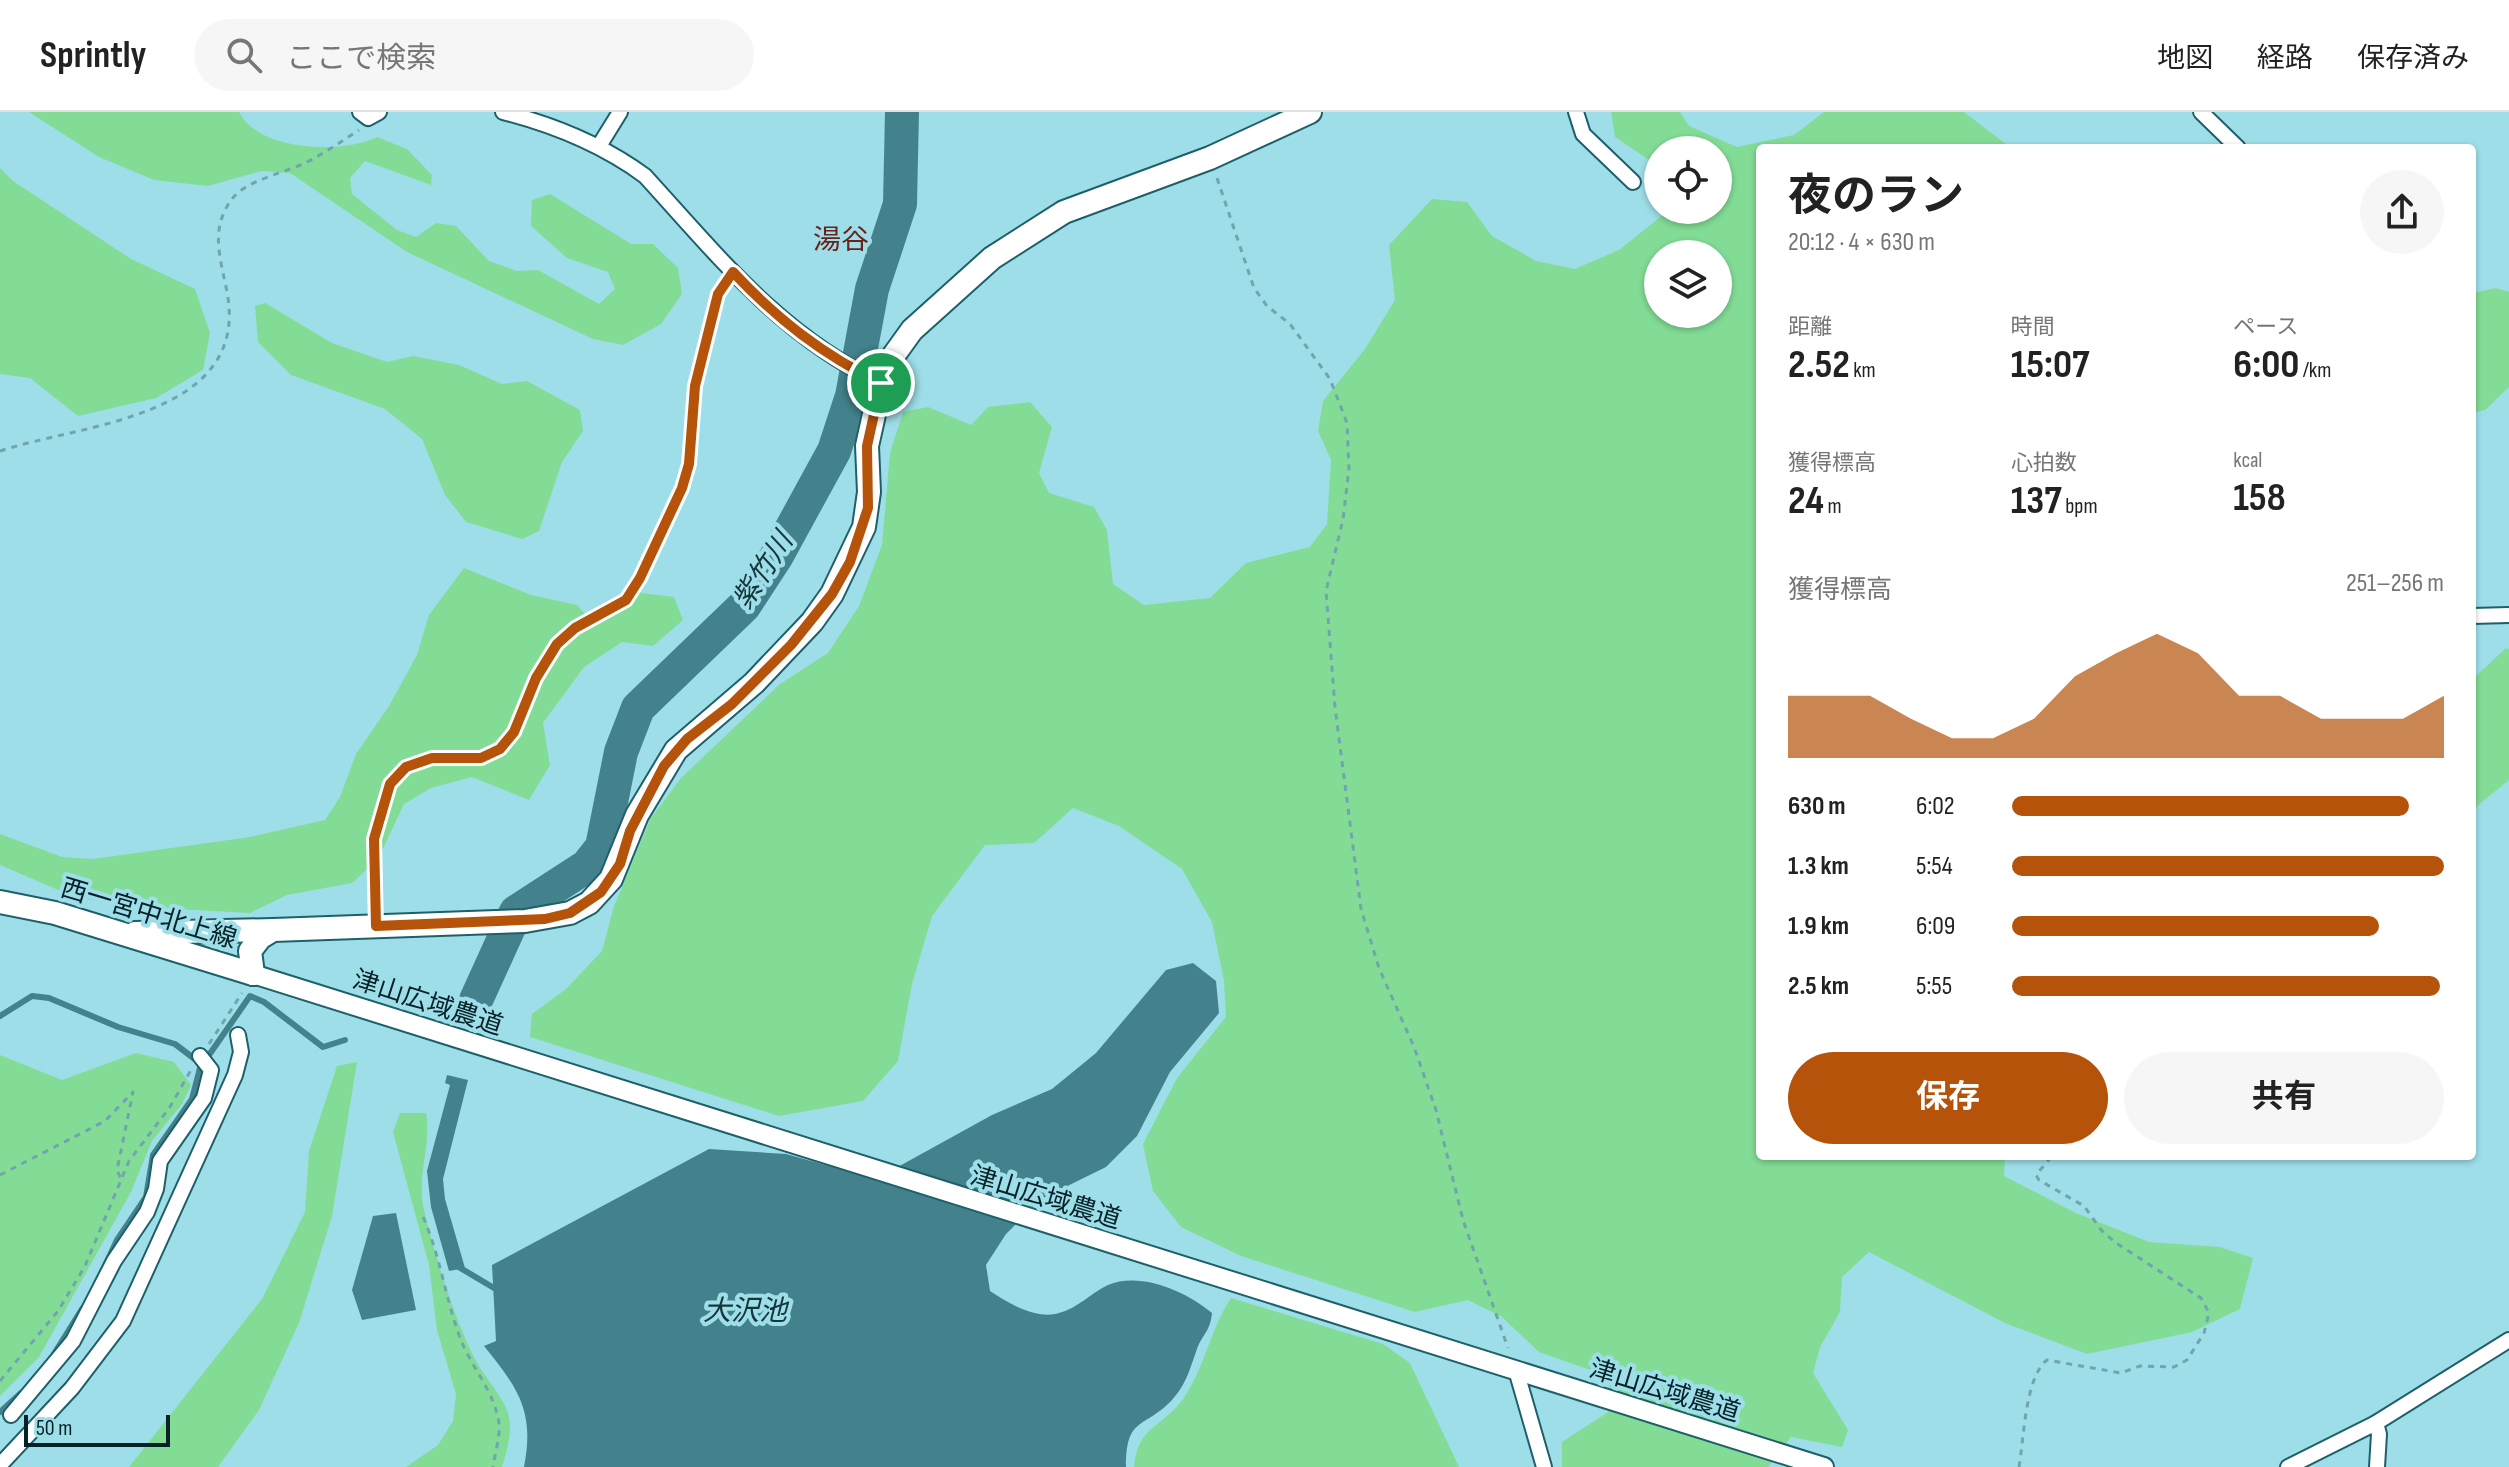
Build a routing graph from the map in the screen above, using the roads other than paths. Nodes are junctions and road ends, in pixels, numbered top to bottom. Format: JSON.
{"nodes":[{"id":1,"x":503,"y":112,"type":"edge"},
{"id":2,"x":620,"y":112,"type":"edge"},
{"id":3,"x":1310,"y":112,"type":"edge"},
{"id":4,"x":1576,"y":112,"type":"edge"},
{"id":5,"x":2201,"y":112,"type":"edge"},
{"id":6,"x":2234,"y":144,"type":"edge"},
{"id":7,"x":599,"y":146,"type":"junction"},
{"id":8,"x":1633,"y":182,"type":"dead end"},
{"id":9,"x":872,"y":378,"type":"junction"},
{"id":10,"x":2509,"y":615,"type":"edge"},
{"id":11,"x":2476,"y":616,"type":"edge"},
{"id":12,"x":0,"y":902,"type":"edge"},
{"id":13,"x":273,"y":930,"type":"junction"},
{"id":14,"x":122,"y":934,"type":"junction"},
{"id":15,"x":253,"y":974,"type":"junction"},
{"id":16,"x":238,"y":1035,"type":"dead end"},
{"id":17,"x":200,"y":1056,"type":"road end"},
{"id":18,"x":2509,"y":1340,"type":"edge"},
{"id":19,"x":1516,"y":1370,"type":"junction"},
{"id":20,"x":11,"y":1415,"type":"dead end"},
{"id":21,"x":2376,"y":1423,"type":"junction"},
{"id":22,"x":0,"y":1465,"type":"edge"},
{"id":23,"x":1544,"y":1467,"type":"edge"},
{"id":24,"x":1824,"y":1467,"type":"edge"},
{"id":25,"x":2288,"y":1467,"type":"edge"},
{"id":26,"x":2377,"y":1467,"type":"edge"}],
"edges":[{"from":1,"to":7,"type":"street"},
{"from":2,"to":7,"type":"street"},
{"from":3,"to":9,"type":"main road","name":"西一宮中北上線"},
{"from":4,"to":8,"type":"street"},
{"from":5,"to":6,"type":"street"},
{"from":7,"to":9,"type":"street"},
{"from":9,"to":13,"type":"main road","name":"西一宮中北上線"},
{"from":10,"to":11,"type":"street"},
{"from":12,"to":14,"type":"main road","name":"西一宮中北上線"},
{"from":13,"to":14,"type":"main road"},
{"from":13,"to":15,"type":"main road","name":"西一宮中北上線"},
{"from":14,"to":15,"type":"main road","name":"西一宮中北上線"},
{"from":15,"to":19,"type":"street","name":"津山広域農道"},
{"from":16,"to":22,"type":"street"},
{"from":17,"to":20,"type":"street"},
{"from":18,"to":21,"type":"street"},
{"from":19,"to":23,"type":"street"},
{"from":19,"to":24,"type":"street","name":"津山広域農道"},
{"from":21,"to":25,"type":"street"},
{"from":21,"to":26,"type":"street"}]}
